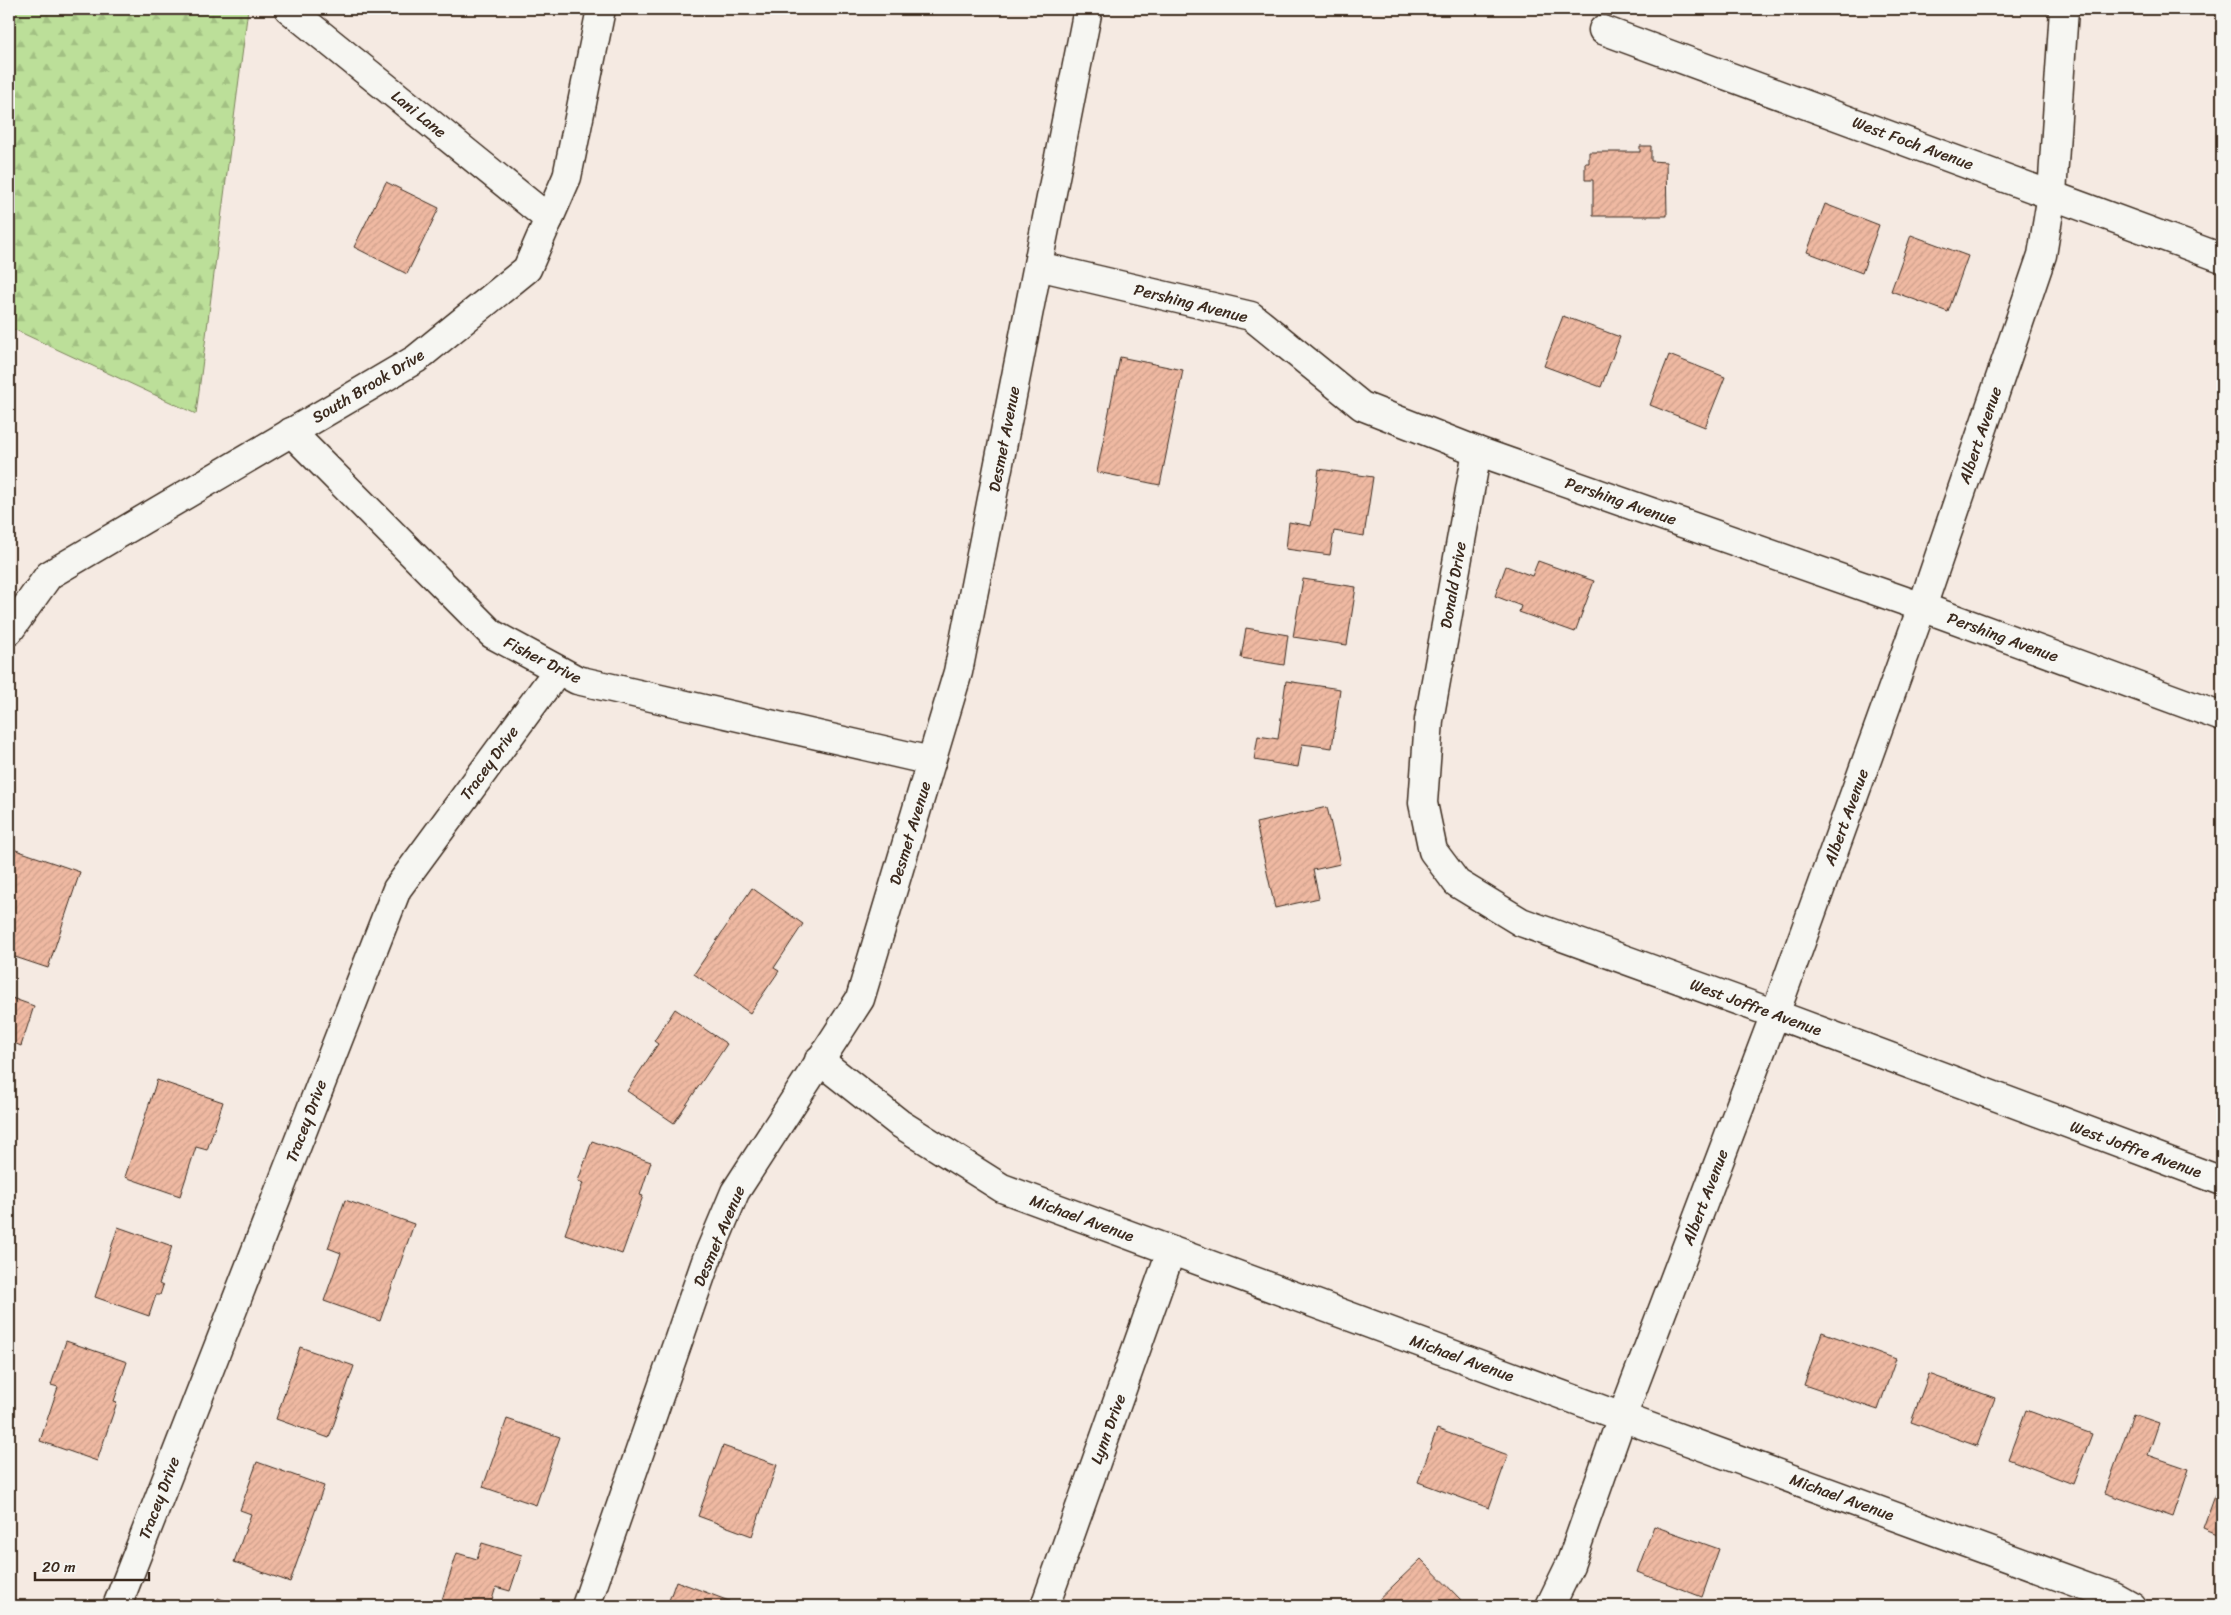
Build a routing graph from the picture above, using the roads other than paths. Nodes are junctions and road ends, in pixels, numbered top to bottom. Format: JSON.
{"nodes":[{"id":1,"x":289,"y":9,"type":"edge"},
{"id":2,"x":601,"y":9,"type":"edge"},
{"id":3,"x":1088,"y":9,"type":"edge"},
{"id":4,"x":2064,"y":9,"type":"edge"},
{"id":5,"x":1603,"y":30,"type":"dead end"},
{"id":6,"x":2052,"y":194,"type":"junction"},
{"id":7,"x":549,"y":219,"type":"junction"},
{"id":8,"x":2222,"y":258,"type":"edge"},
{"id":9,"x":1038,"y":266,"type":"junction"},
{"id":10,"x":291,"y":432,"type":"junction"},
{"id":11,"x":1477,"y":451,"type":"junction"},
{"id":12,"x":1922,"y":607,"type":"junction"},
{"id":13,"x":9,"y":632,"type":"edge"},
{"id":14,"x":558,"y":670,"type":"junction"},
{"id":15,"x":2222,"y":717,"type":"edge"},
{"id":16,"x":1429,"y":720,"type":"joint"},
{"id":17,"x":931,"y":761,"type":"junction"},
{"id":18,"x":1774,"y":1014,"type":"junction"},
{"id":19,"x":819,"y":1060,"type":"junction"},
{"id":20,"x":2222,"y":1181,"type":"edge"},
{"id":21,"x":1171,"y":1251,"type":"junction"},
{"id":22,"x":1622,"y":1417,"type":"junction"},
{"id":23,"x":117,"y":1606,"type":"edge"},
{"id":24,"x":586,"y":1606,"type":"edge"},
{"id":25,"x":1045,"y":1606,"type":"edge"},
{"id":26,"x":1550,"y":1606,"type":"edge"},
{"id":27,"x":2131,"y":1606,"type":"edge"}],
"edges":[{"from":1,"to":7,"type":"street","name":"Lani Lane"},
{"from":2,"to":7,"type":"street","name":"South Brook Drive"},
{"from":3,"to":9,"type":"street","name":"Desmet Avenue"},
{"from":4,"to":6,"type":"street","name":"Albert Avenue"},
{"from":5,"to":6,"type":"street","name":"West Foch Avenue"},
{"from":6,"to":8,"type":"street","name":"West Foch Avenue"},
{"from":6,"to":12,"type":"street","name":"Albert Avenue"},
{"from":7,"to":10,"type":"street","name":"South Brook Drive"},
{"from":9,"to":11,"type":"street","name":"Pershing Avenue"},
{"from":9,"to":17,"type":"street","name":"Desmet Avenue"},
{"from":10,"to":13,"type":"street","name":"South Brook Drive"},
{"from":10,"to":14,"type":"street","name":"Fisher Drive"},
{"from":11,"to":12,"type":"street","name":"Pershing Avenue"},
{"from":11,"to":16,"type":"street","name":"Donald Drive"},
{"from":12,"to":15,"type":"street","name":"Pershing Avenue"},
{"from":12,"to":18,"type":"street","name":"Albert Avenue"},
{"from":14,"to":17,"type":"street","name":"Fisher Drive"},
{"from":14,"to":23,"type":"street","name":"Tracey Drive"},
{"from":16,"to":18,"type":"street","name":"West Joffre Avenue"},
{"from":17,"to":19,"type":"street","name":"Desmet Avenue"},
{"from":18,"to":20,"type":"street","name":"West Joffre Avenue"},
{"from":18,"to":22,"type":"street","name":"Albert Avenue"},
{"from":19,"to":21,"type":"street","name":"Michael Avenue"},
{"from":19,"to":24,"type":"street","name":"Desmet Avenue"},
{"from":21,"to":22,"type":"street","name":"Michael Avenue"},
{"from":21,"to":25,"type":"street","name":"Lynn Drive"},
{"from":22,"to":26,"type":"street","name":"Albert Avenue"},
{"from":22,"to":27,"type":"street","name":"Michael Avenue"}]}
